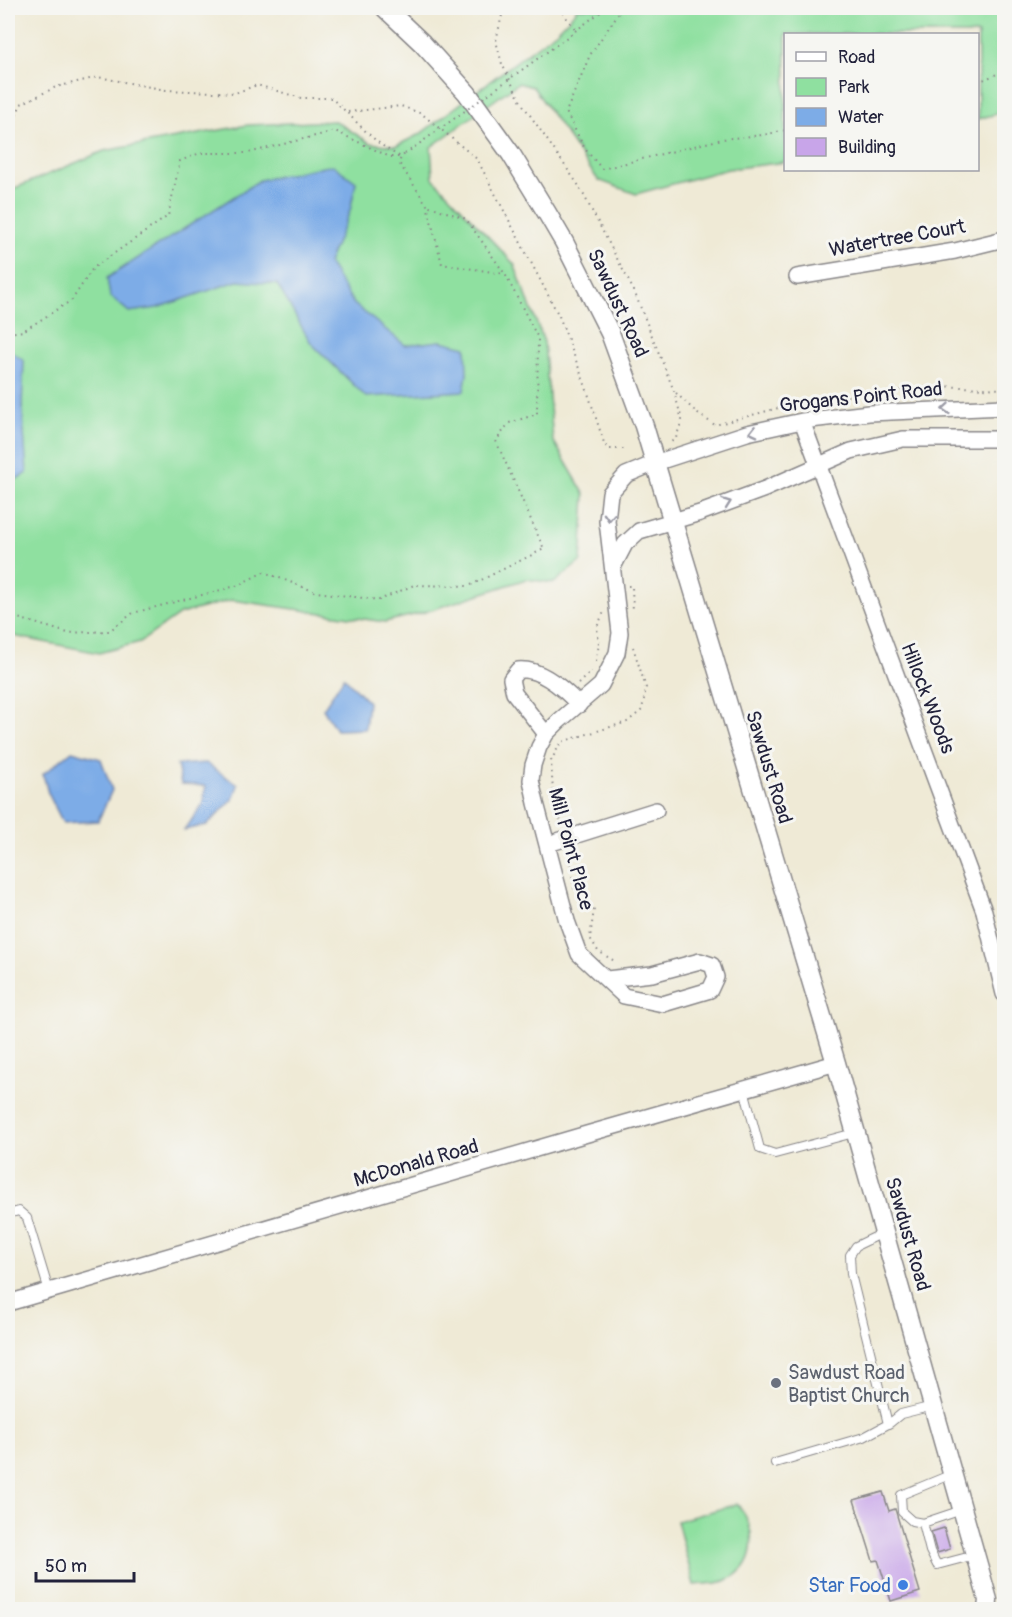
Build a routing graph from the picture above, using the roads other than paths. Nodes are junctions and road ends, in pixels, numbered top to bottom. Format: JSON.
{"nodes":[{"id":1,"x":385,"y":8,"type":"edge"},
{"id":2,"x":1005,"y":239,"type":"edge"},
{"id":3,"x":797,"y":277,"type":"dead end"},
{"id":4,"x":1005,"y":407,"type":"edge"},
{"id":5,"x":802,"y":420,"type":"junction"},
{"id":6,"x":1005,"y":439,"type":"edge"},
{"id":7,"x":655,"y":463,"type":"junction"},
{"id":8,"x":817,"y":465,"type":"junction"},
{"id":9,"x":671,"y":522,"type":"junction"},
{"id":10,"x":613,"y":567,"type":"junction"},
{"id":11,"x":579,"y":705,"type":"junction"},
{"id":12,"x":546,"y":734,"type":"junction"},
{"id":13,"x":656,"y":810,"type":"dead end"},
{"id":14,"x":548,"y":844,"type":"junction"},
{"id":15,"x":606,"y":979,"type":"junction"},
{"id":16,"x":1005,"y":994,"type":"edge"},
{"id":17,"x":836,"y":1063,"type":"junction"},
{"id":18,"x":744,"y":1089,"type":"junction"},
{"id":19,"x":856,"y":1133,"type":"junction"},
{"id":20,"x":8,"y":1214,"type":"edge"},
{"id":21,"x":884,"y":1233,"type":"junction"},
{"id":22,"x":49,"y":1291,"type":"junction"},
{"id":23,"x":8,"y":1303,"type":"edge"},
{"id":24,"x":933,"y":1406,"type":"junction"},
{"id":25,"x":888,"y":1424,"type":"junction"},
{"id":26,"x":775,"y":1463,"type":"dead end"},
{"id":27,"x":952,"y":1474,"type":"junction"},
{"id":28,"x":962,"y":1510,"type":"junction"},
{"id":29,"x":923,"y":1523,"type":"junction"},
{"id":30,"x":975,"y":1555,"type":"junction"},
{"id":31,"x":990,"y":1606,"type":"edge"}],
"edges":[{"from":1,"to":7,"type":"street","name":"Sawdust Road"},
{"from":2,"to":3,"type":"street","name":"Watertree Court"},
{"from":4,"to":5,"type":"street","name":"Grogans Point Road","one_way":true},
{"from":5,"to":7,"type":"street","name":"Grogans Point Road","one_way":true},
{"from":5,"to":8,"type":"street","name":"Hillock Woods"},
{"from":6,"to":8,"type":"street"},
{"from":7,"to":9,"type":"street","name":"Sawdust Road"},
{"from":7,"to":10,"type":"street","name":"Mill Point Place","one_way":true},
{"from":9,"to":8,"type":"street","one_way":true},
{"from":8,"to":16,"type":"street","name":"Hillock Woods"},
{"from":9,"to":10,"type":"street"},
{"from":9,"to":17,"type":"street","name":"Sawdust Road"},
{"from":10,"to":11,"type":"street","name":"Mill Point Place"},
{"from":11,"to":12,"type":"street","name":"Mill Point Place"},
{"from":11,"to":12,"type":"street"},
{"from":12,"to":14,"type":"street","name":"Mill Point Place"},
{"from":13,"to":14,"type":"street"},
{"from":14,"to":15,"type":"street","name":"Mill Point Place"},
{"from":15,"to":15,"type":"street","name":"Mill Point Place"},
{"from":17,"to":18,"type":"street","name":"McDonald Road"},
{"from":17,"to":19,"type":"street","name":"Sawdust Road"},
{"from":18,"to":19,"type":"lane"},
{"from":18,"to":22,"type":"street","name":"McDonald Road"},
{"from":19,"to":21,"type":"street","name":"Sawdust Road"},
{"from":20,"to":22,"type":"lane"},
{"from":21,"to":24,"type":"street","name":"Sawdust Road"},
{"from":21,"to":25,"type":"lane"},
{"from":22,"to":23,"type":"street","name":"McDonald Road"},
{"from":24,"to":25,"type":"lane"},
{"from":24,"to":27,"type":"street","name":"Sawdust Road"},
{"from":25,"to":26,"type":"lane"},
{"from":27,"to":28,"type":"street","name":"Sawdust Road"},
{"from":27,"to":29,"type":"lane"},
{"from":28,"to":29,"type":"lane"},
{"from":28,"to":30,"type":"street","name":"Sawdust Road"},
{"from":29,"to":30,"type":"lane"},
{"from":30,"to":31,"type":"street","name":"Sawdust Road"}]}
